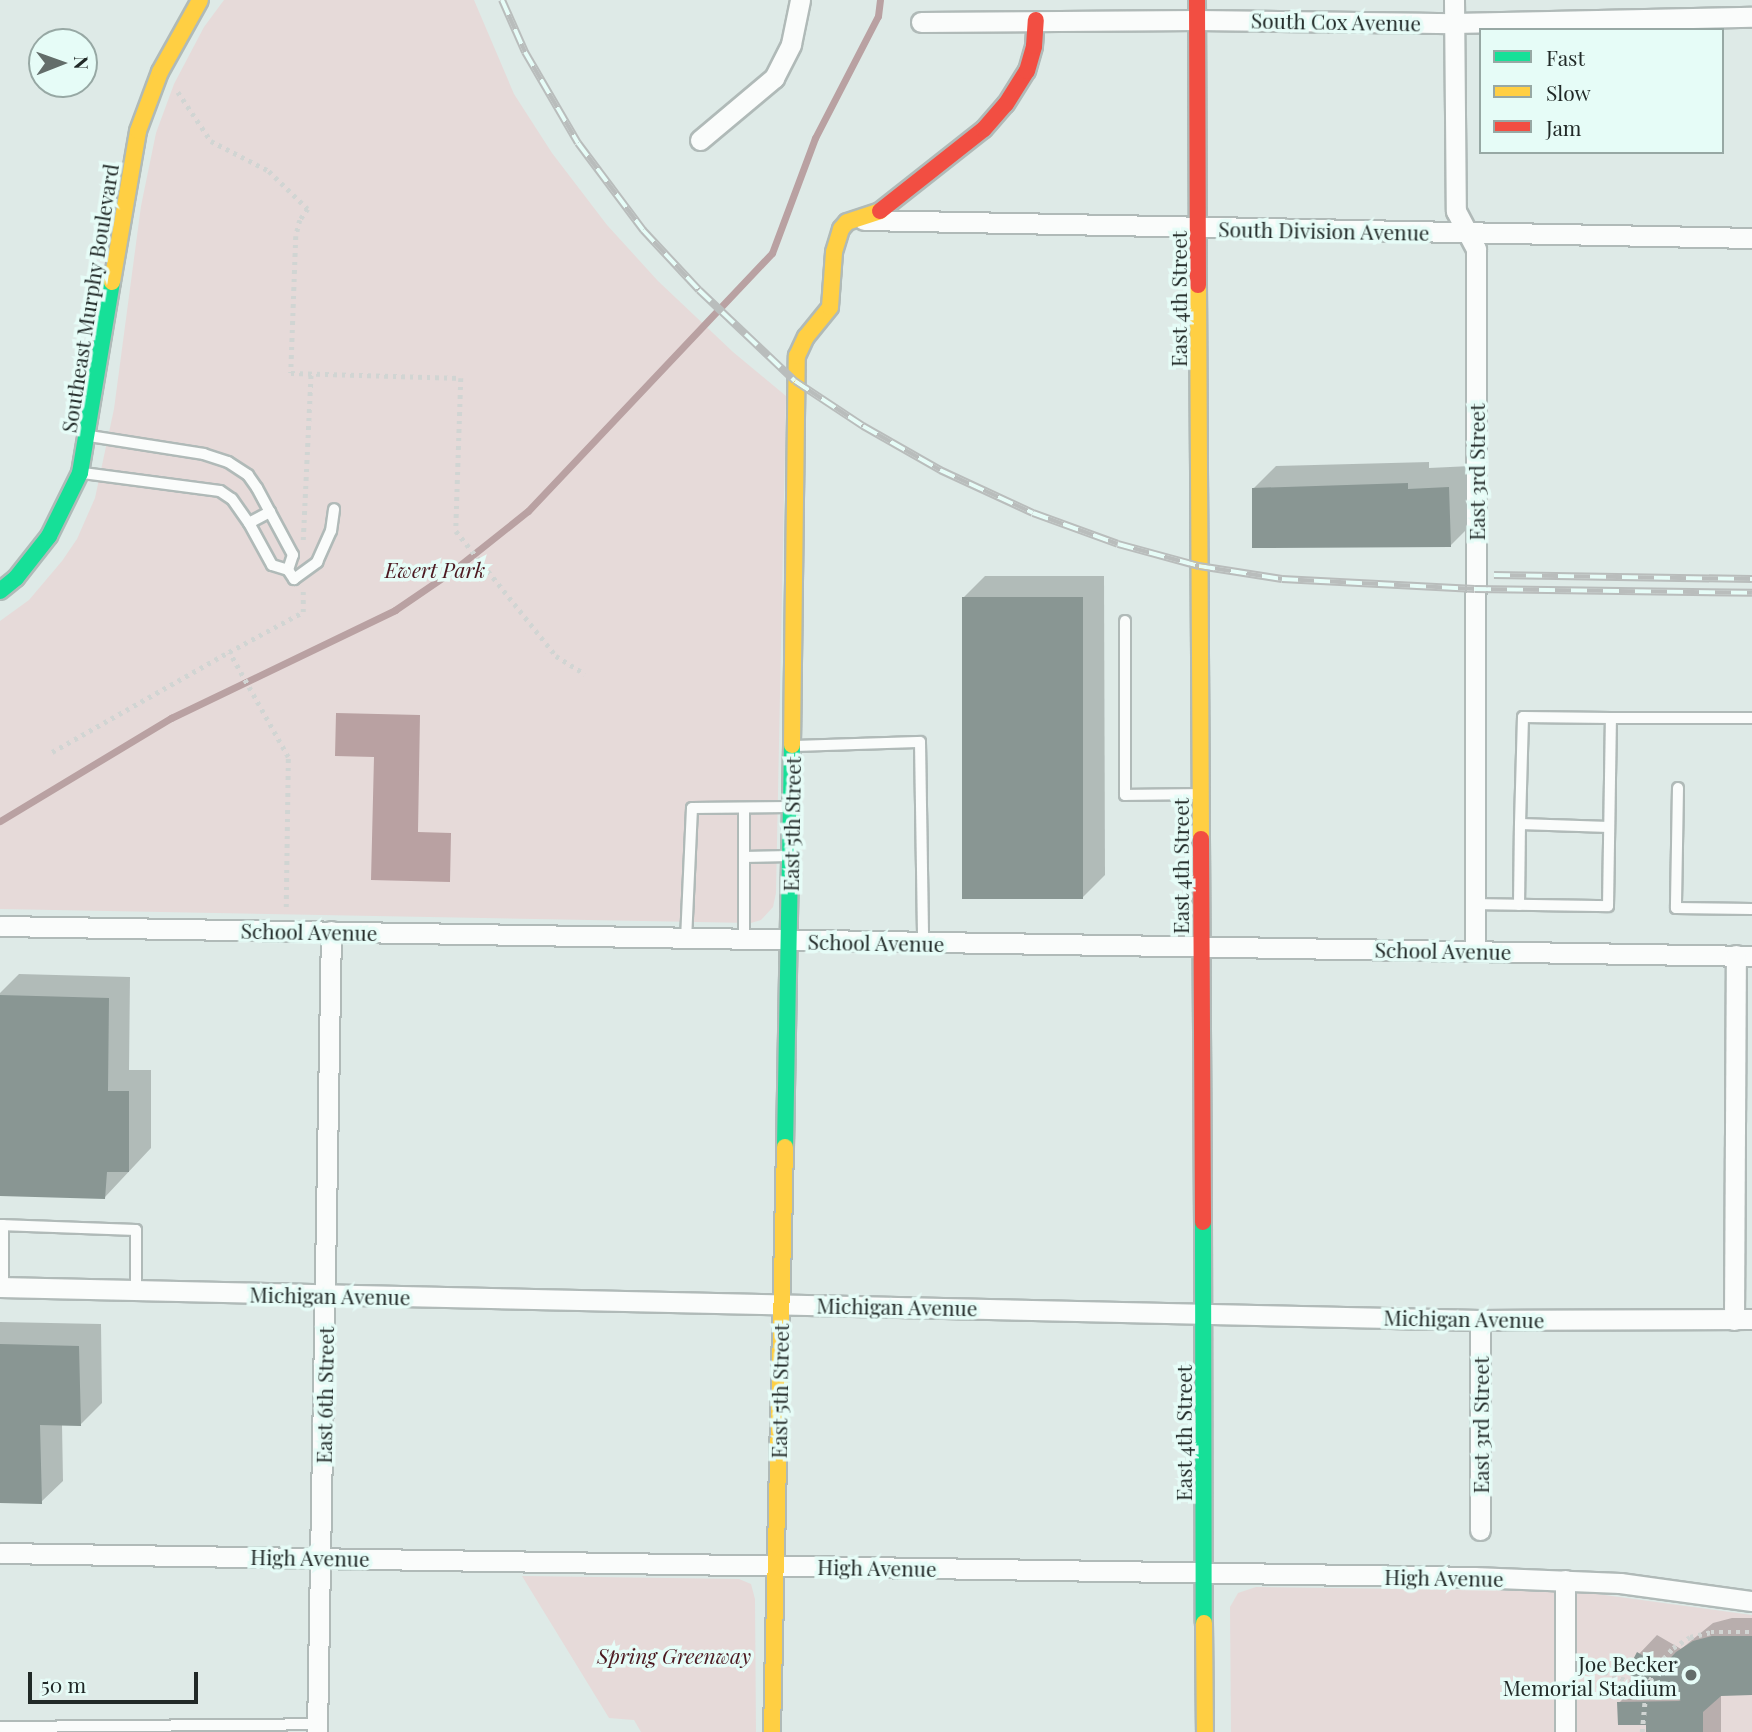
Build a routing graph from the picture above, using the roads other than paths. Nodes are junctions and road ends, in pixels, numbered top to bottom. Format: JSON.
{"nodes":[{"id":1,"x":200,"y":0,"type":"edge"},
{"id":2,"x":800,"y":0,"type":"edge"},
{"id":3,"x":1454,"y":0,"type":"edge"},
{"id":4,"x":1197,"y":10,"type":"edge"},
{"id":5,"x":1752,"y":17,"type":"edge"},
{"id":6,"x":1035,"y":20,"type":"junction"},
{"id":7,"x":921,"y":22,"type":"dead end"},
{"id":8,"x":1454,"y":23,"type":"junction"},
{"id":9,"x":700,"y":140,"type":"dead end"},
{"id":10,"x":854,"y":220,"type":"junction"},
{"id":11,"x":1199,"y":227,"type":"junction"},
{"id":12,"x":1468,"y":233,"type":"junction"},
{"id":13,"x":1752,"y":238,"type":"edge"},
{"id":14,"x":88,"y":436,"type":"junction"},
{"id":15,"x":80,"y":473,"type":"junction"},
{"id":16,"x":334,"y":509,"type":"dead end"},
{"id":17,"x":270,"y":512,"type":"junction"},
{"id":18,"x":249,"y":523,"type":"junction"},
{"id":19,"x":288,"y":570,"type":"junction"},
{"id":20,"x":0,"y":591,"type":"edge"},
{"id":21,"x":1125,"y":621,"type":"dead end"},
{"id":22,"x":1611,"y":718,"type":"junction"},
{"id":23,"x":1752,"y":718,"type":"edge"},
{"id":24,"x":792,"y":746,"type":"junction"},
{"id":25,"x":1678,"y":788,"type":"dead end"},
{"id":26,"x":1201,"y":794,"type":"junction"},
{"id":27,"x":791,"y":807,"type":"junction"},
{"id":28,"x":744,"y":810,"type":"junction"},
{"id":29,"x":1520,"y":824,"type":"junction"},
{"id":30,"x":1609,"y":827,"type":"junction"},
{"id":31,"x":790,"y":856,"type":"junction"},
{"id":32,"x":744,"y":857,"type":"junction"},
{"id":33,"x":1475,"y":904,"type":"junction"},
{"id":34,"x":1519,"y":905,"type":"junction"},
{"id":35,"x":1752,"y":909,"type":"edge"},
{"id":36,"x":0,"y":926,"type":"edge"},
{"id":37,"x":331,"y":931,"type":"junction"},
{"id":38,"x":744,"y":939,"type":"junction"},
{"id":39,"x":687,"y":940,"type":"junction"},
{"id":40,"x":789,"y":940,"type":"junction"},
{"id":41,"x":923,"y":943,"type":"junction"},
{"id":42,"x":1202,"y":947,"type":"junction"},
{"id":43,"x":1475,"y":950,"type":"junction"},
{"id":44,"x":1744,"y":956,"type":"edge"},
{"id":45,"x":2,"y":1225,"type":"edge"},
{"id":46,"x":1,"y":1287,"type":"edge"},
{"id":47,"x":136,"y":1291,"type":"junction"},
{"id":48,"x":327,"y":1295,"type":"junction"},
{"id":49,"x":781,"y":1303,"type":"junction"},
{"id":50,"x":1204,"y":1311,"type":"junction"},
{"id":51,"x":1480,"y":1320,"type":"junction"},
{"id":52,"x":1743,"y":1320,"type":"edge"},
{"id":53,"x":1480,"y":1530,"type":"dead end"},
{"id":54,"x":0,"y":1553,"type":"edge"},
{"id":55,"x":321,"y":1557,"type":"junction"},
{"id":56,"x":775,"y":1565,"type":"junction"},
{"id":57,"x":1205,"y":1573,"type":"junction"},
{"id":58,"x":1564,"y":1580,"type":"junction"},
{"id":59,"x":1752,"y":1601,"type":"edge"},
{"id":60,"x":0,"y":1727,"type":"edge"},
{"id":61,"x":318,"y":1728,"type":"edge"},
{"id":62,"x":772,"y":1732,"type":"edge"},
{"id":63,"x":1205,"y":1732,"type":"edge"},
{"id":64,"x":1565,"y":1732,"type":"edge"}],
"edges":[{"from":1,"to":14,"type":"street","name":"Southeast Murphy Boulevard"},
{"from":2,"to":9,"type":"street"},
{"from":3,"to":8,"type":"street","name":"East 3rd Street"},
{"from":4,"to":6,"type":"street","name":"South Cox Avenue"},
{"from":4,"to":8,"type":"street","name":"South Cox Avenue"},
{"from":4,"to":11,"type":"street","name":"East 4th Street"},
{"from":5,"to":8,"type":"street","name":"South Cox Avenue"},
{"from":6,"to":7,"type":"street","name":"South Cox Avenue"},
{"from":6,"to":10,"type":"street"},
{"from":8,"to":12,"type":"street","name":"East 3rd Street"},
{"from":10,"to":11,"type":"street","name":"South Division Avenue"},
{"from":10,"to":24,"type":"street","name":"East 5th Street"},
{"from":11,"to":12,"type":"street","name":"South Division Avenue"},
{"from":11,"to":26,"type":"street","name":"East 4th Street"},
{"from":12,"to":13,"type":"street","name":"South Division Avenue"},
{"from":12,"to":33,"type":"street","name":"East 3rd Street"},
{"from":14,"to":15,"type":"street","name":"Southeast Murphy Boulevard"},
{"from":14,"to":17,"type":"lane"},
{"from":15,"to":18,"type":"lane"},
{"from":15,"to":20,"type":"street","name":"Southeast Murphy Boulevard"},
{"from":16,"to":19,"type":"lane"},
{"from":17,"to":18,"type":"lane"},
{"from":17,"to":19,"type":"lane"},
{"from":18,"to":19,"type":"lane"},
{"from":21,"to":26,"type":"lane"},
{"from":22,"to":23,"type":"lane"},
{"from":22,"to":29,"type":"lane"},
{"from":22,"to":30,"type":"lane"},
{"from":24,"to":27,"type":"street","name":"East 5th Street"},
{"from":24,"to":41,"type":"lane"},
{"from":25,"to":35,"type":"lane"},
{"from":26,"to":42,"type":"street","name":"East 4th Street"},
{"from":27,"to":28,"type":"lane"},
{"from":27,"to":31,"type":"street","name":"East 5th Street"},
{"from":28,"to":32,"type":"lane"},
{"from":28,"to":39,"type":"lane"},
{"from":29,"to":30,"type":"lane"},
{"from":29,"to":34,"type":"lane"},
{"from":30,"to":34,"type":"lane"},
{"from":31,"to":32,"type":"lane"},
{"from":31,"to":40,"type":"street","name":"East 5th Street"},
{"from":32,"to":38,"type":"lane"},
{"from":33,"to":34,"type":"lane"},
{"from":33,"to":43,"type":"street","name":"East 3rd Street"},
{"from":36,"to":37,"type":"street","name":"School Avenue"},
{"from":37,"to":39,"type":"street","name":"School Avenue"},
{"from":37,"to":48,"type":"street","name":"East 6th Street"},
{"from":38,"to":39,"type":"street","name":"School Avenue"},
{"from":38,"to":40,"type":"street","name":"School Avenue"},
{"from":40,"to":41,"type":"street","name":"School Avenue"},
{"from":40,"to":49,"type":"street","name":"East 5th Street"},
{"from":41,"to":42,"type":"street","name":"School Avenue"},
{"from":42,"to":43,"type":"street","name":"School Avenue"},
{"from":42,"to":50,"type":"street","name":"East 4th Street"},
{"from":43,"to":44,"type":"street","name":"School Avenue"},
{"from":44,"to":52,"type":"street"},
{"from":45,"to":46,"type":"lane"},
{"from":45,"to":47,"type":"lane"},
{"from":46,"to":47,"type":"street","name":"Michigan Avenue"},
{"from":47,"to":48,"type":"street","name":"Michigan Avenue"},
{"from":48,"to":49,"type":"street","name":"Michigan Avenue"},
{"from":48,"to":55,"type":"street","name":"East 6th Street"},
{"from":49,"to":50,"type":"street","name":"Michigan Avenue"},
{"from":49,"to":56,"type":"street","name":"East 5th Street"},
{"from":50,"to":51,"type":"street","name":"Michigan Avenue"},
{"from":50,"to":57,"type":"street","name":"East 4th Street"},
{"from":51,"to":52,"type":"street","name":"Michigan Avenue"},
{"from":51,"to":53,"type":"street","name":"East 3rd Street"},
{"from":54,"to":55,"type":"street","name":"High Avenue"},
{"from":55,"to":56,"type":"street","name":"High Avenue"},
{"from":55,"to":61,"type":"street","name":"East 6th Street"},
{"from":56,"to":57,"type":"street","name":"High Avenue"},
{"from":56,"to":62,"type":"street","name":"East 5th Street"},
{"from":57,"to":58,"type":"street","name":"High Avenue"},
{"from":57,"to":63,"type":"street","name":"East 4th Street"},
{"from":58,"to":59,"type":"street","name":"High Avenue"},
{"from":58,"to":64,"type":"street"},
{"from":60,"to":61,"type":"lane"}]}
